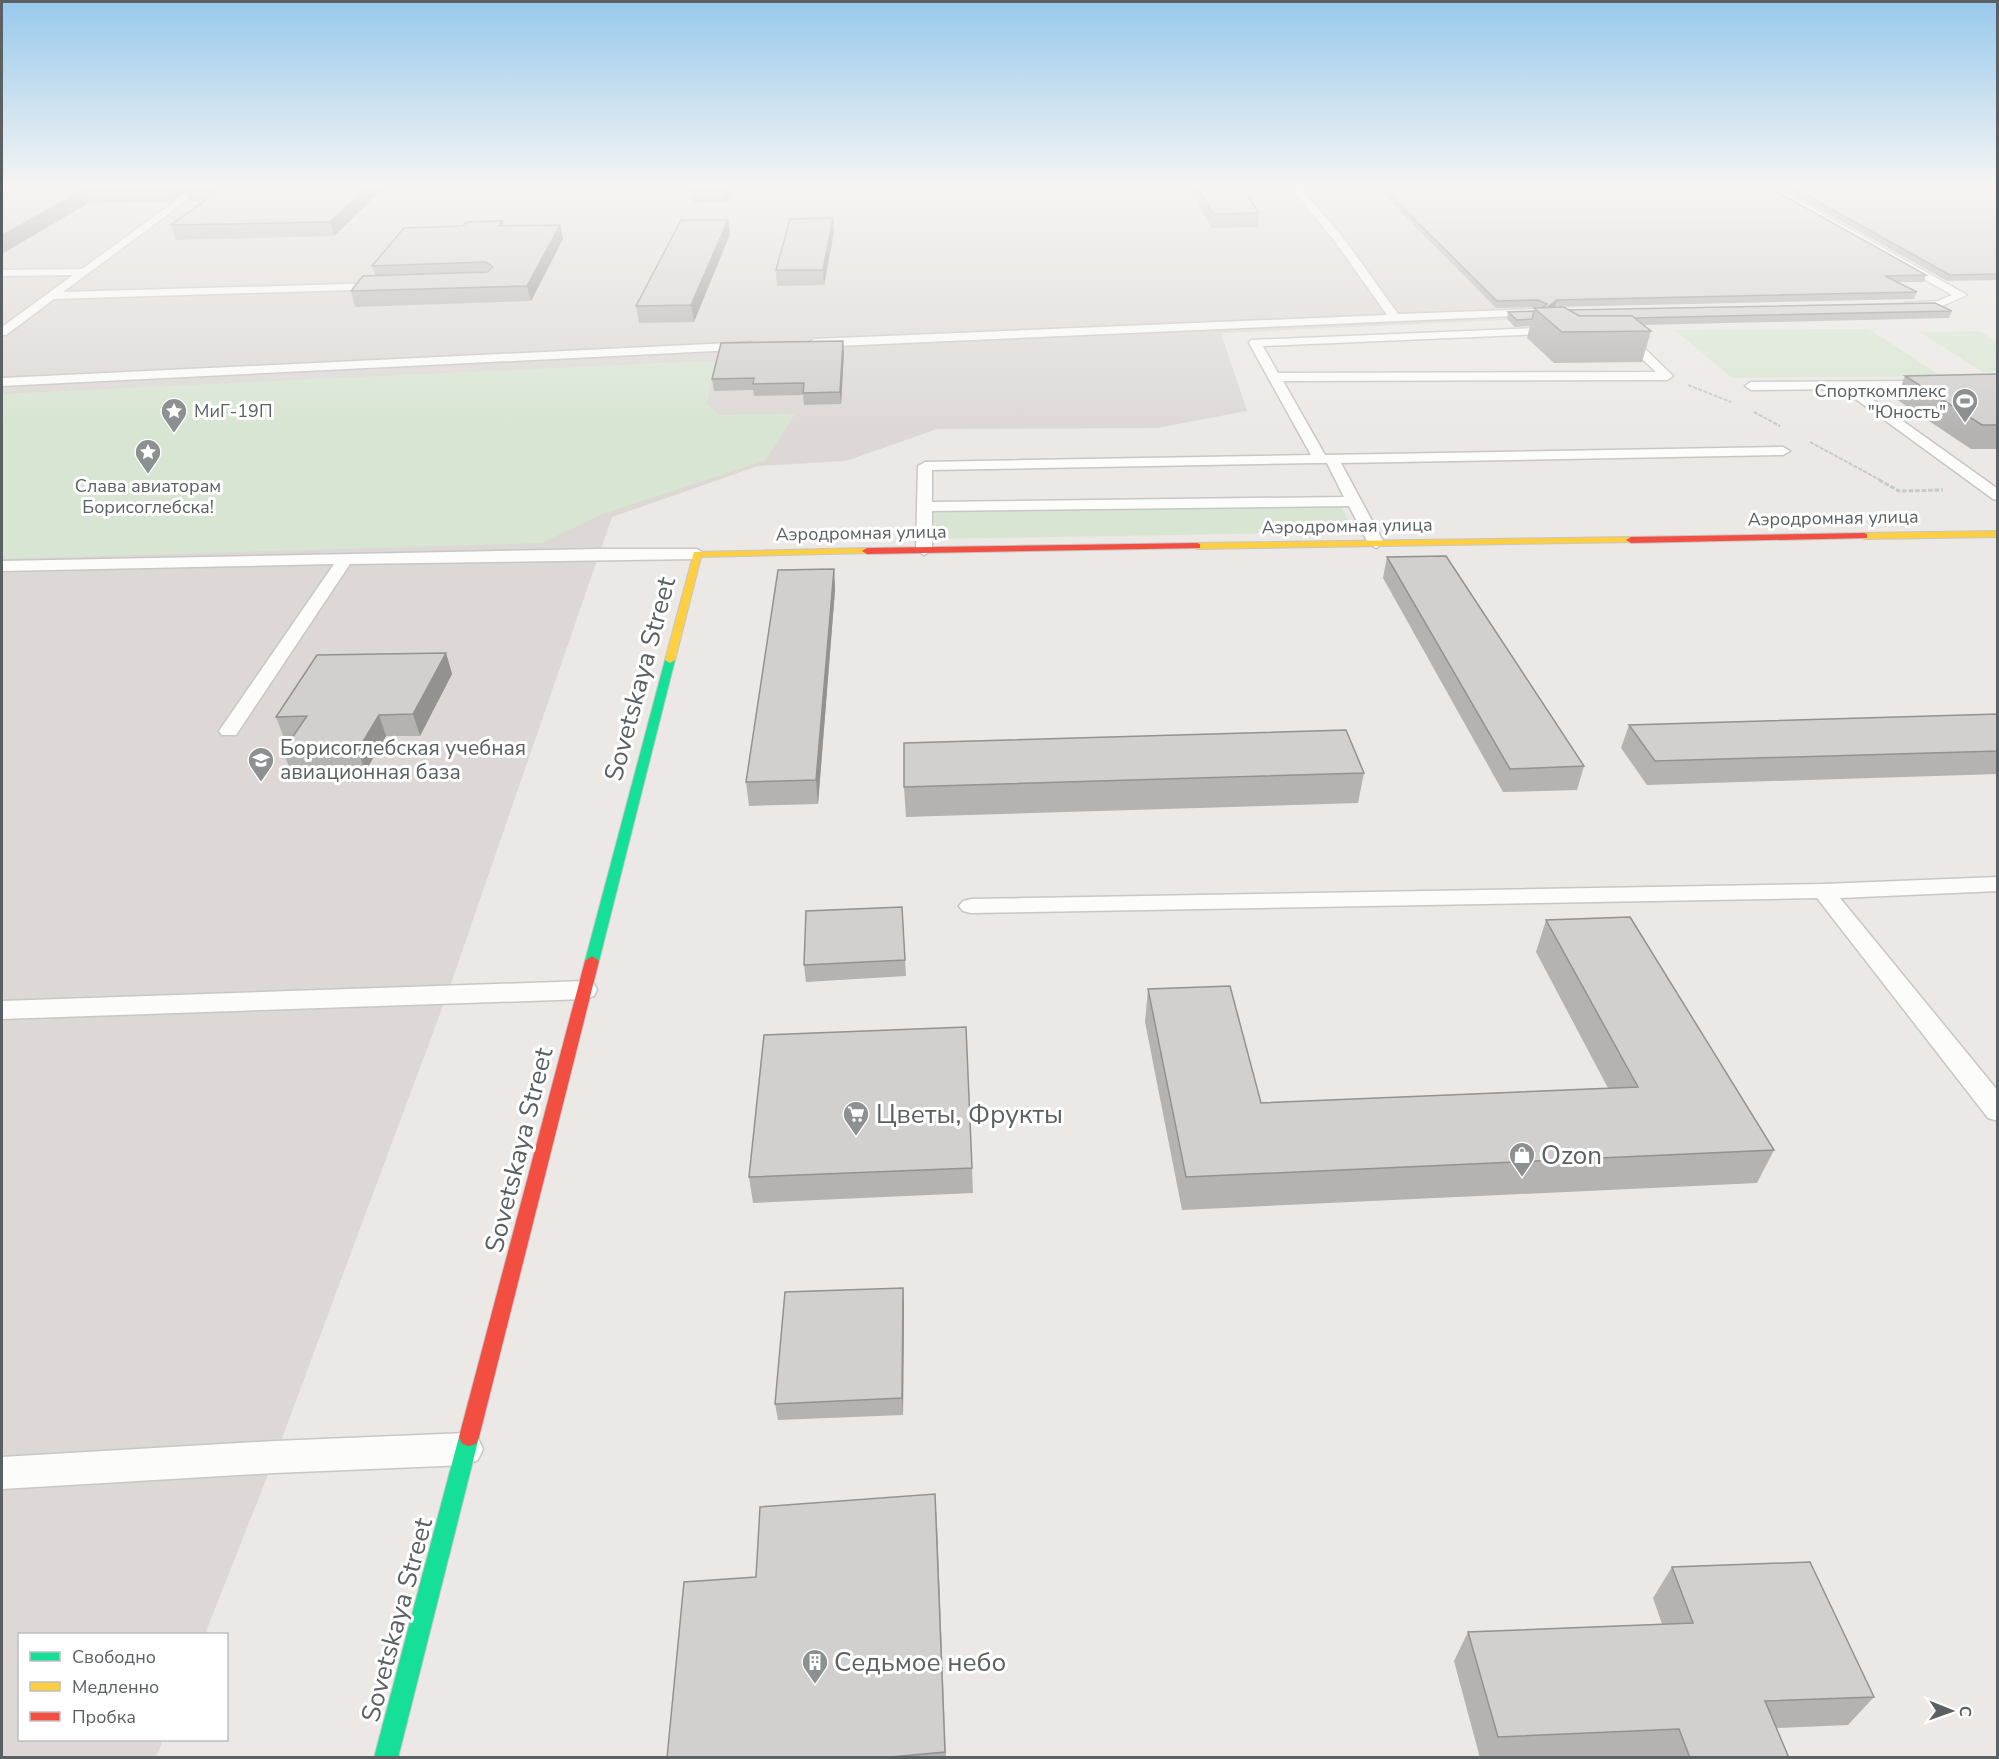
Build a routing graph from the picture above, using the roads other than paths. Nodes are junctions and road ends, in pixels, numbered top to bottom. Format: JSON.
{"nodes":[{"id":1,"x":90,"y":268,"type":"edge"},
{"id":2,"x":1359,"y":268,"type":"edge"},
{"id":3,"x":1913,"y":268,"type":"edge"},
{"id":4,"x":85,"y":272,"type":"junction"},
{"id":5,"x":2,"y":273,"type":"edge"},
{"id":6,"x":394,"y":286,"type":"edge"},
{"id":7,"x":51,"y":296,"type":"junction"},
{"id":8,"x":1893,"y":305,"type":"edge"},
{"id":9,"x":1537,"y":312,"type":"edge"},
{"id":10,"x":1395,"y":318,"type":"junction"},
{"id":11,"x":2,"y":332,"type":"edge"},
{"id":12,"x":1571,"y":340,"type":"edge"},
{"id":13,"x":1606,"y":340,"type":"edge"},
{"id":14,"x":802,"y":344,"type":"edge"},
{"id":15,"x":766,"y":345,"type":"edge"},
{"id":16,"x":1274,"y":377,"type":"junction"},
{"id":17,"x":2,"y":382,"type":"edge"},
{"id":18,"x":1938,"y":385,"type":"edge"},
{"id":19,"x":1751,"y":386,"type":"dead end"},
{"id":20,"x":1844,"y":386,"type":"junction"},
{"id":21,"x":1783,"y":451,"type":"dead end"},
{"id":22,"x":1326,"y":460,"type":"junction"},
{"id":23,"x":1993,"y":493,"type":"edge"},
{"id":24,"x":1354,"y":501,"type":"junction"},
{"id":25,"x":924,"y":507,"type":"junction"},
{"id":26,"x":1998,"y":534,"type":"edge"},
{"id":27,"x":1376,"y":543,"type":"junction"},
{"id":28,"x":924,"y":550,"type":"junction"},
{"id":29,"x":698,"y":554,"type":"junction"},
{"id":30,"x":346,"y":558,"type":"junction"},
{"id":31,"x":2,"y":566,"type":"edge"},
{"id":32,"x":229,"y":731,"type":"dead end"},
{"id":33,"x":1998,"y":884,"type":"edge"},
{"id":34,"x":1823,"y":891,"type":"junction"},
{"id":35,"x":972,"y":906,"type":"dead end"},
{"id":36,"x":585,"y":990,"type":"junction"},
{"id":37,"x":2,"y":1010,"type":"edge"},
{"id":38,"x":1998,"y":1111,"type":"edge"},
{"id":39,"x":466,"y":1449,"type":"junction"},
{"id":40,"x":2,"y":1473,"type":"edge"},
{"id":41,"x":386,"y":1758,"type":"edge"}],
"edges":[{"from":1,"to":4,"type":"lane"},
{"from":2,"to":10,"type":"lane"},
{"from":3,"to":8,"type":"lane"},
{"from":4,"to":5,"type":"lane"},
{"from":4,"to":7,"type":"lane"},
{"from":6,"to":7,"type":"lane"},
{"from":7,"to":11,"type":"lane"},
{"from":9,"to":10,"type":"lane"},
{"from":10,"to":14,"type":"lane"},
{"from":12,"to":16,"type":"lane"},
{"from":13,"to":16,"type":"lane"},
{"from":15,"to":17,"type":"lane"},
{"from":16,"to":22,"type":"lane"},
{"from":18,"to":20,"type":"lane"},
{"from":19,"to":20,"type":"lane"},
{"from":20,"to":23,"type":"lane"},
{"from":21,"to":22,"type":"lane"},
{"from":22,"to":24,"type":"lane"},
{"from":22,"to":25,"type":"lane"},
{"from":24,"to":25,"type":"lane"},
{"from":24,"to":27,"type":"lane"},
{"from":25,"to":28,"type":"lane"},
{"from":26,"to":27,"type":"street","name":"Аэродромная улица"},
{"from":27,"to":28,"type":"street","name":"Аэродромная улица"},
{"from":28,"to":29,"type":"street","name":"Аэродромная улица"},
{"from":29,"to":30,"type":"lane"},
{"from":29,"to":36,"type":"street","name":"Sovetskaya Street"},
{"from":30,"to":31,"type":"lane"},
{"from":30,"to":32,"type":"lane"},
{"from":33,"to":34,"type":"lane"},
{"from":34,"to":35,"type":"lane"},
{"from":34,"to":38,"type":"lane"},
{"from":36,"to":37,"type":"lane"},
{"from":36,"to":39,"type":"street","name":"Sovetskaya Street"},
{"from":39,"to":40,"type":"lane"},
{"from":39,"to":41,"type":"street","name":"Sovetskaya Street"}]}
